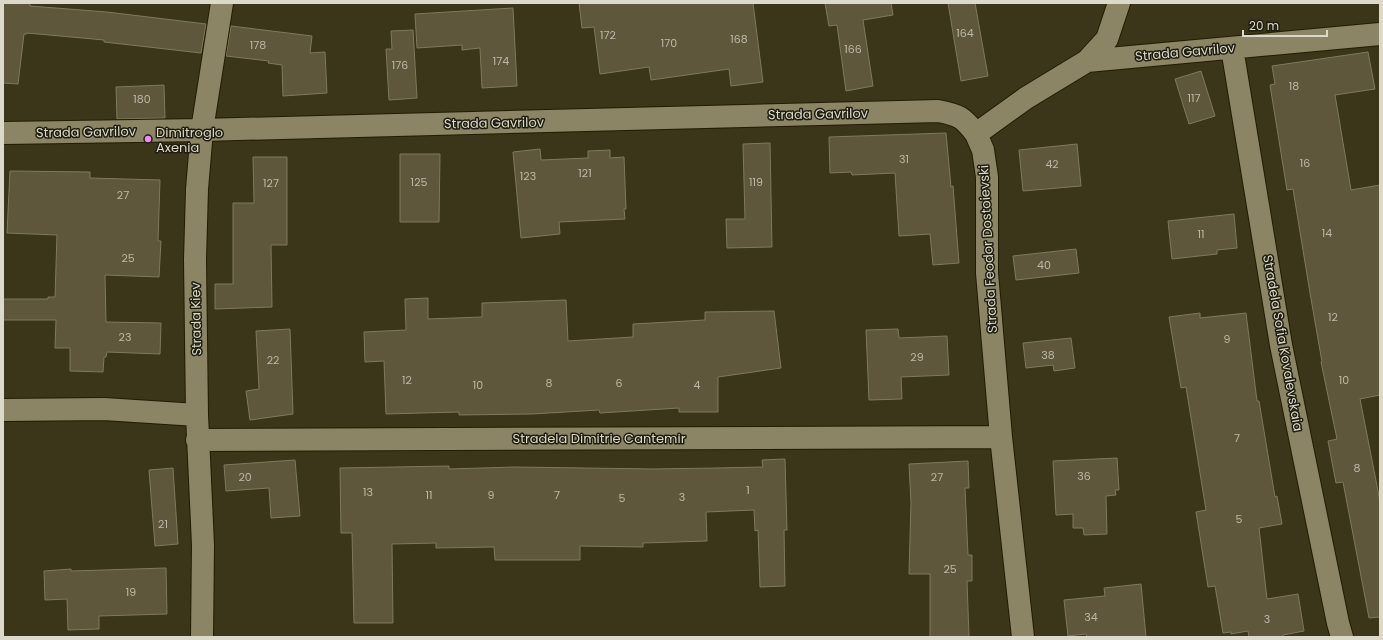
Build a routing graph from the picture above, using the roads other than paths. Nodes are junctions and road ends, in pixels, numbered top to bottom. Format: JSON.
{"nodes":[{"id":1,"x":222,"y":3,"type":"edge"},
{"id":2,"x":1118,"y":3,"type":"edge"},
{"id":3,"x":1380,"y":34,"type":"edge"},
{"id":4,"x":1232,"y":48,"type":"junction"},
{"id":5,"x":1086,"y":61,"type":"junction"},
{"id":6,"x":202,"y":130,"type":"junction"},
{"id":7,"x":3,"y":133,"type":"edge"},
{"id":8,"x":976,"y":134,"type":"junction"},
{"id":9,"x":3,"y":410,"type":"edge"},
{"id":10,"x":197,"y":415,"type":"junction"},
{"id":11,"x":1001,"y":437,"type":"junction"},
{"id":12,"x":197,"y":440,"type":"junction"},
{"id":13,"x":202,"y":637,"type":"edge"},
{"id":14,"x":1023,"y":637,"type":"edge"},
{"id":15,"x":1342,"y":637,"type":"edge"}],
"edges":[{"from":1,"to":6,"type":"street","name":"Strada Kiev"},
{"from":2,"to":5,"type":"street"},
{"from":3,"to":4,"type":"street","name":"Strada Gavrilov"},
{"from":4,"to":5,"type":"street","name":"Strada Gavrilov"},
{"from":4,"to":15,"type":"street","name":"Stradela Sofia Kovalevskaia"},
{"from":5,"to":8,"type":"street"},
{"from":6,"to":7,"type":"street","name":"Strada Gavrilov"},
{"from":6,"to":8,"type":"street","name":"Strada Gavrilov"},
{"from":6,"to":10,"type":"street","name":"Strada Kiev"},
{"from":8,"to":11,"type":"street","name":"Strada Feodor Dostoievski"},
{"from":9,"to":10,"type":"street"},
{"from":10,"to":12,"type":"street","name":"Strada Kiev"},
{"from":11,"to":12,"type":"street","name":"Stradela Dimitrie Cantemir"},
{"from":11,"to":14,"type":"street","name":"Strada Feodor Dostoievski"},
{"from":12,"to":13,"type":"street","name":"Strada Kiev"}]}
